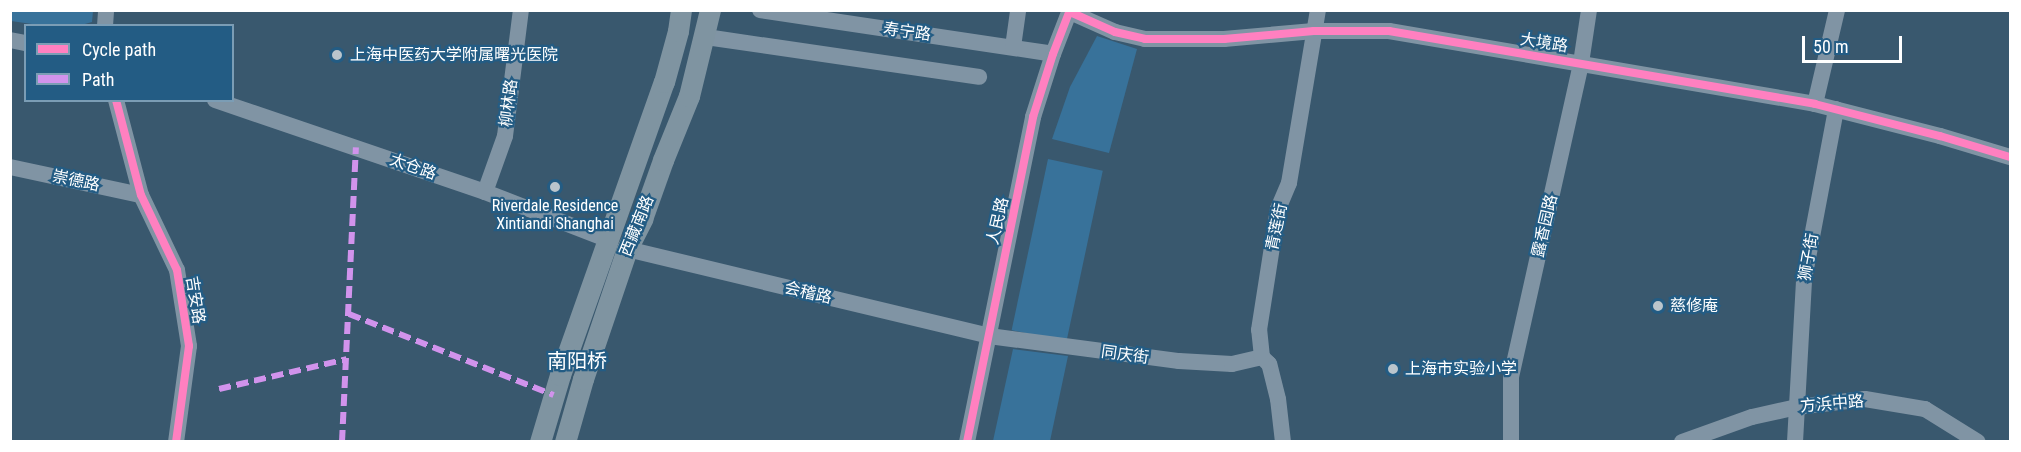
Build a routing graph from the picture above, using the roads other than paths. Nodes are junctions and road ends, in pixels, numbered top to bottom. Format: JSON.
{"nodes":[{"id":1,"x":521,"y":10,"type":"edge"},
{"id":2,"x":681,"y":10,"type":"edge"},
{"id":3,"x":710,"y":10,"type":"edge"},
{"id":4,"x":760,"y":10,"type":"edge"},
{"id":5,"x":1018,"y":10,"type":"edge"},
{"id":6,"x":1318,"y":10,"type":"edge"},
{"id":7,"x":1589,"y":10,"type":"edge"},
{"id":8,"x":1837,"y":10,"type":"edge"},
{"id":9,"x":1070,"y":11,"type":"edge"},
{"id":10,"x":1314,"y":31,"type":"junction"},
{"id":11,"x":706,"y":37,"type":"junction"},
{"id":12,"x":1013,"y":47,"type":"junction"},
{"id":13,"x":1053,"y":54,"type":"junction"},
{"id":14,"x":1581,"y":63,"type":"junction"},
{"id":15,"x":979,"y":77,"type":"dead end"},
{"id":16,"x":117,"y":102,"type":"edge"},
{"id":17,"x":221,"y":102,"type":"edge"},
{"id":18,"x":1815,"y":104,"type":"junction"},
{"id":19,"x":1836,"y":109,"type":"junction"},
{"id":20,"x":2010,"y":158,"type":"edge"},
{"id":21,"x":10,"y":167,"type":"edge"},
{"id":22,"x":485,"y":192,"type":"junction"},
{"id":23,"x":141,"y":195,"type":"junction"},
{"id":24,"x":618,"y":245,"type":"junction"},
{"id":25,"x":988,"y":336,"type":"junction"},
{"id":26,"x":1262,"y":357,"type":"junction"},
{"id":27,"x":1797,"y":407,"type":"junction"},
{"id":28,"x":176,"y":441,"type":"edge"},
{"id":29,"x":540,"y":441,"type":"edge"},
{"id":30,"x":565,"y":441,"type":"edge"},
{"id":31,"x":967,"y":441,"type":"edge"},
{"id":32,"x":1283,"y":441,"type":"edge"},
{"id":33,"x":1511,"y":441,"type":"edge"},
{"id":34,"x":1682,"y":441,"type":"edge"},
{"id":35,"x":1795,"y":441,"type":"edge"},
{"id":36,"x":1978,"y":441,"type":"edge"}],
"edges":[{"from":1,"to":22,"type":"street","name":"柳林路"},
{"from":2,"to":24,"type":"main road","name":"西藏南路"},
{"from":3,"to":11,"type":"main road","name":"西藏南路"},
{"from":4,"to":12,"type":"street","name":"寿宁路"},
{"from":5,"to":12,"type":"street"},
{"from":6,"to":10,"type":"street","name":"青莲街"},
{"from":7,"to":14,"type":"street","name":"露香园路"},
{"from":8,"to":18,"type":"street"},
{"from":9,"to":10,"type":"street","name":"大境路"},
{"from":9,"to":13,"type":"street","name":"人民路"},
{"from":10,"to":14,"type":"street","name":"大境路"},
{"from":10,"to":26,"type":"street","name":"青莲街"},
{"from":11,"to":15,"type":"street"},
{"from":11,"to":24,"type":"main road","name":"西藏南路"},
{"from":12,"to":13,"type":"street","name":"寿宁路"},
{"from":13,"to":25,"type":"street","name":"人民路"},
{"from":14,"to":18,"type":"street","name":"大境路"},
{"from":14,"to":33,"type":"street","name":"露香园路"},
{"from":16,"to":23,"type":"street","name":"吉安路"},
{"from":17,"to":22,"type":"street","name":"太仓路"},
{"from":18,"to":19,"type":"street","name":"大境路"},
{"from":19,"to":20,"type":"street","name":"大境路"},
{"from":19,"to":27,"type":"street","name":"狮子街"},
{"from":21,"to":23,"type":"street","name":"崇德路"},
{"from":22,"to":24,"type":"street","name":"太仓路"},
{"from":23,"to":28,"type":"street","name":"吉安路"},
{"from":24,"to":25,"type":"street","name":"会稽路"},
{"from":24,"to":29,"type":"main road","name":"西藏南路"},
{"from":24,"to":30,"type":"main road","name":"西藏南路"},
{"from":25,"to":26,"type":"street","name":"同庆街"},
{"from":25,"to":31,"type":"street","name":"人民路"},
{"from":26,"to":32,"type":"street","name":"青莲街"},
{"from":27,"to":34,"type":"street","name":"方浜中路"},
{"from":27,"to":35,"type":"street","name":"狮子街"},
{"from":27,"to":36,"type":"street","name":"方浜中路"}]}
